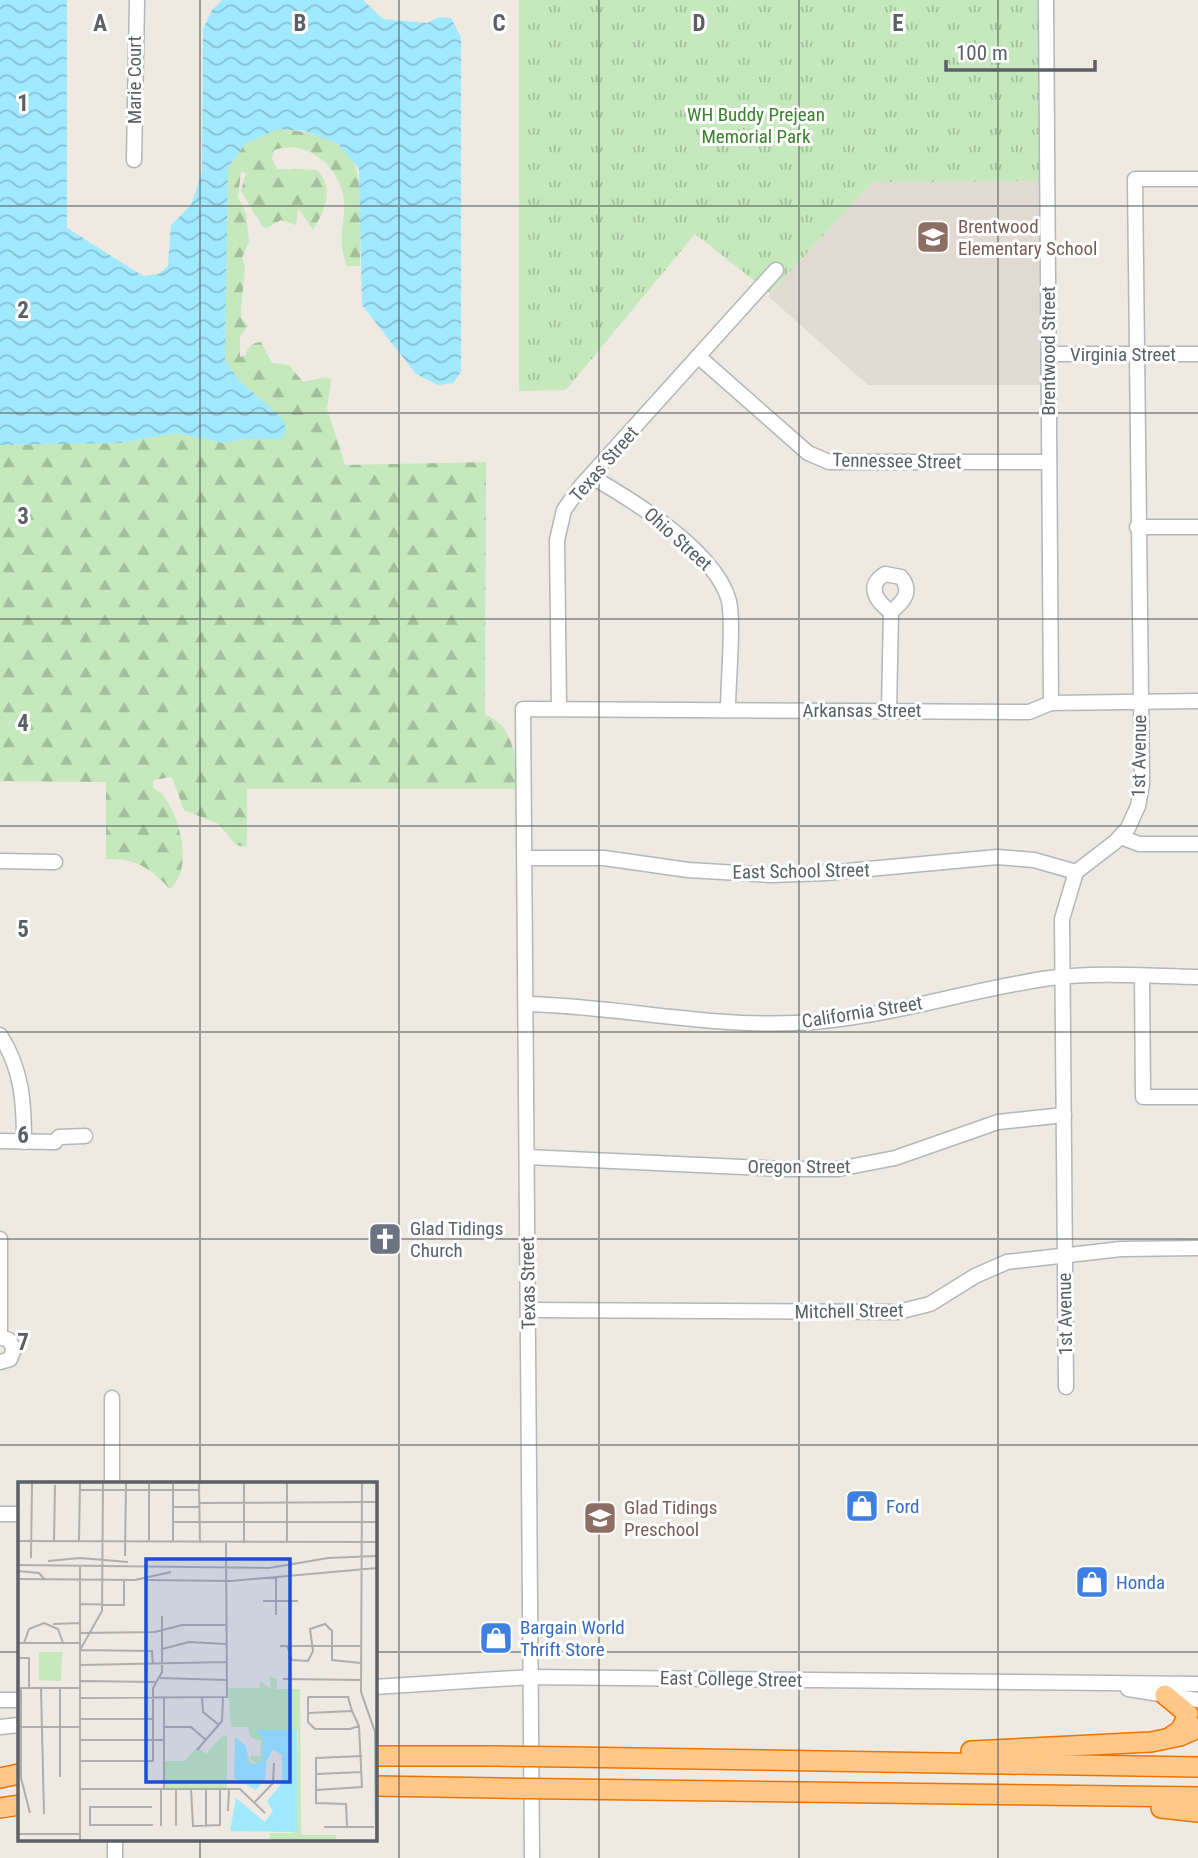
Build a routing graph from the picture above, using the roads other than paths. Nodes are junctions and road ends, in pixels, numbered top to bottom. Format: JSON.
{"nodes":[{"id":1,"x":137,"y":0,"type":"edge"},
{"id":2,"x":1046,"y":0,"type":"edge"},
{"id":3,"x":134,"y":160,"type":"dead end"},
{"id":4,"x":1198,"y":179,"type":"edge"},
{"id":5,"x":776,"y":270,"type":"dead end"},
{"id":6,"x":1049,"y":354,"type":"junction"},
{"id":7,"x":1136,"y":354,"type":"junction"},
{"id":8,"x":1198,"y":354,"type":"edge"},
{"id":9,"x":699,"y":356,"type":"junction"},
{"id":10,"x":1049,"y":462,"type":"junction"},
{"id":11,"x":592,"y":477,"type":"junction"},
{"id":12,"x":1137,"y":527,"type":"junction"},
{"id":13,"x":1198,"y":527,"type":"edge"},
{"id":14,"x":891,"y":612,"type":"dead end"},
{"id":15,"x":1139,"y":700,"type":"junction"},
{"id":16,"x":1198,"y":701,"type":"edge"},
{"id":17,"x":1051,"y":703,"type":"junction"},
{"id":18,"x":559,"y":708,"type":"junction"},
{"id":19,"x":523,"y":709,"type":"joint"},
{"id":20,"x":727,"y":709,"type":"junction"},
{"id":21,"x":889,"y":710,"type":"junction"},
{"id":22,"x":1121,"y":837,"type":"junction"},
{"id":23,"x":1198,"y":844,"type":"edge"},
{"id":24,"x":525,"y":858,"type":"junction"},
{"id":25,"x":0,"y":861,"type":"edge"},
{"id":26,"x":55,"y":862,"type":"dead end"},
{"id":27,"x":1076,"y":872,"type":"junction"},
{"id":28,"x":1063,"y":977,"type":"junction"},
{"id":29,"x":1142,"y":977,"type":"junction"},
{"id":30,"x":1198,"y":977,"type":"edge"},
{"id":31,"x":526,"y":1004,"type":"junction"},
{"id":32,"x":0,"y":1035,"type":"edge"},
{"id":33,"x":1198,"y":1097,"type":"edge"},
{"id":34,"x":1064,"y":1115,"type":"junction"},
{"id":35,"x":85,"y":1136,"type":"dead end"},
{"id":36,"x":0,"y":1141,"type":"edge"},
{"id":37,"x":24,"y":1142,"type":"junction"},
{"id":38,"x":527,"y":1157,"type":"junction"},
{"id":39,"x":0,"y":1240,"type":"edge"},
{"id":40,"x":1198,"y":1248,"type":"edge"},
{"id":41,"x":1065,"y":1254,"type":"junction"},
{"id":42,"x":528,"y":1310,"type":"junction"},
{"id":43,"x":0,"y":1337,"type":"edge"},
{"id":44,"x":0,"y":1362,"type":"edge"},
{"id":45,"x":1066,"y":1387,"type":"dead end"},
{"id":46,"x":112,"y":1398,"type":"dead end"},
{"id":47,"x":112,"y":1482,"type":"edge"},
{"id":48,"x":0,"y":1514,"type":"edge"},
{"id":49,"x":18,"y":1514,"type":"edge"},
{"id":50,"x":531,"y":1677,"type":"junction"},
{"id":51,"x":1088,"y":1684,"type":"junction"},
{"id":52,"x":1198,"y":1684,"type":"edge"},
{"id":53,"x":376,"y":1687,"type":"edge"},
{"id":54,"x":1165,"y":1695,"type":"junction"},
{"id":55,"x":0,"y":1700,"type":"edge"},
{"id":56,"x":18,"y":1700,"type":"edge"},
{"id":57,"x":1198,"y":1700,"type":"edge"},
{"id":58,"x":18,"y":1725,"type":"edge"},
{"id":59,"x":0,"y":1727,"type":"edge"},
{"id":60,"x":1198,"y":1728,"type":"edge"},
{"id":61,"x":1168,"y":1739,"type":"junction"},
{"id":62,"x":376,"y":1756,"type":"edge"},
{"id":63,"x":782,"y":1761,"type":"junction"},
{"id":64,"x":1198,"y":1767,"type":"edge"},
{"id":65,"x":18,"y":1774,"type":"edge"},
{"id":66,"x":0,"y":1778,"type":"edge"},
{"id":67,"x":376,"y":1786,"type":"edge"},
{"id":68,"x":1042,"y":1796,"type":"junction"},
{"id":69,"x":1198,"y":1797,"type":"edge"},
{"id":70,"x":18,"y":1805,"type":"edge"},
{"id":71,"x":0,"y":1808,"type":"edge"},
{"id":72,"x":1198,"y":1812,"type":"edge"},
{"id":73,"x":115,"y":1840,"type":"edge"},
{"id":74,"x":115,"y":1858,"type":"edge"},
{"id":75,"x":533,"y":1858,"type":"edge"}],
"edges":[{"from":1,"to":3,"type":"street","name":"Marie Court"},
{"from":2,"to":6,"type":"street","name":"Brentwood Street"},
{"from":4,"to":7,"type":"street","name":"1st Avenue"},
{"from":5,"to":9,"type":"street","name":"Texas Street"},
{"from":6,"to":7,"type":"street","name":"Virginia Street"},
{"from":6,"to":10,"type":"street","name":"Brentwood Street"},
{"from":7,"to":8,"type":"street","name":"Virginia Street"},
{"from":7,"to":12,"type":"street","name":"1st Avenue"},
{"from":9,"to":10,"type":"street","name":"Tennessee Street"},
{"from":9,"to":11,"type":"street","name":"Texas Street"},
{"from":10,"to":17,"type":"street","name":"Brentwood Street"},
{"from":11,"to":18,"type":"street","name":"Texas Street"},
{"from":11,"to":20,"type":"street","name":"Ohio Street"},
{"from":12,"to":13,"type":"street"},
{"from":12,"to":15,"type":"street","name":"1st Avenue"},
{"from":14,"to":21,"type":"street"},
{"from":15,"to":16,"type":"street","name":"Arkansas Street"},
{"from":15,"to":17,"type":"street","name":"Arkansas Street"},
{"from":15,"to":22,"type":"street","name":"1st Avenue"},
{"from":17,"to":21,"type":"street","name":"Arkansas Street"},
{"from":18,"to":19,"type":"street","name":"Arkansas Street"},
{"from":18,"to":20,"type":"street","name":"Arkansas Street"},
{"from":19,"to":24,"type":"street","name":"Texas Street"},
{"from":20,"to":21,"type":"street","name":"Arkansas Street"},
{"from":22,"to":23,"type":"street"},
{"from":22,"to":27,"type":"street","name":"1st Avenue"},
{"from":24,"to":27,"type":"street","name":"East School Street"},
{"from":24,"to":31,"type":"street","name":"Texas Street"},
{"from":25,"to":26,"type":"street"},
{"from":27,"to":28,"type":"street","name":"1st Avenue"},
{"from":28,"to":29,"type":"street","name":"California Street"},
{"from":28,"to":31,"type":"street","name":"California Street"},
{"from":28,"to":34,"type":"street","name":"1st Avenue"},
{"from":29,"to":30,"type":"street","name":"California Street"},
{"from":29,"to":33,"type":"street"},
{"from":31,"to":38,"type":"street","name":"Texas Street"},
{"from":32,"to":37,"type":"street"},
{"from":34,"to":38,"type":"street","name":"Oregon Street"},
{"from":34,"to":41,"type":"street","name":"1st Avenue"},
{"from":35,"to":37,"type":"street"},
{"from":36,"to":37,"type":"street"},
{"from":38,"to":42,"type":"street","name":"Texas Street"},
{"from":39,"to":43,"type":"street"},
{"from":40,"to":41,"type":"street","name":"Mitchell Street"},
{"from":41,"to":42,"type":"street","name":"Mitchell Street"},
{"from":41,"to":45,"type":"street","name":"1st Avenue"},
{"from":42,"to":50,"type":"street","name":"Texas Street"},
{"from":43,"to":44,"type":"street"},
{"from":46,"to":47,"type":"street"},
{"from":48,"to":49,"type":"street"},
{"from":50,"to":51,"type":"street","name":"East College Street"},
{"from":50,"to":53,"type":"street","name":"East College Street"},
{"from":50,"to":75,"type":"street","name":"Texas Street"},
{"from":51,"to":52,"type":"street","name":"East College Street"},
{"from":51,"to":54,"type":"street","name":"East College Street"},
{"from":54,"to":57,"type":"street","name":"East College Street"},
{"from":54,"to":61,"type":"highway"},
{"from":55,"to":56,"type":"street"},
{"from":58,"to":59,"type":"street"},
{"from":60,"to":61,"type":"highway"},
{"from":61,"to":63,"type":"highway"},
{"from":62,"to":63,"type":"highway","bridge":true},
{"from":63,"to":64,"type":"highway"},
{"from":65,"to":66,"type":"highway"},
{"from":67,"to":68,"type":"highway","bridge":true},
{"from":68,"to":69,"type":"highway"},
{"from":68,"to":72,"type":"highway"},
{"from":70,"to":71,"type":"highway"},
{"from":73,"to":74,"type":"street"}]}
